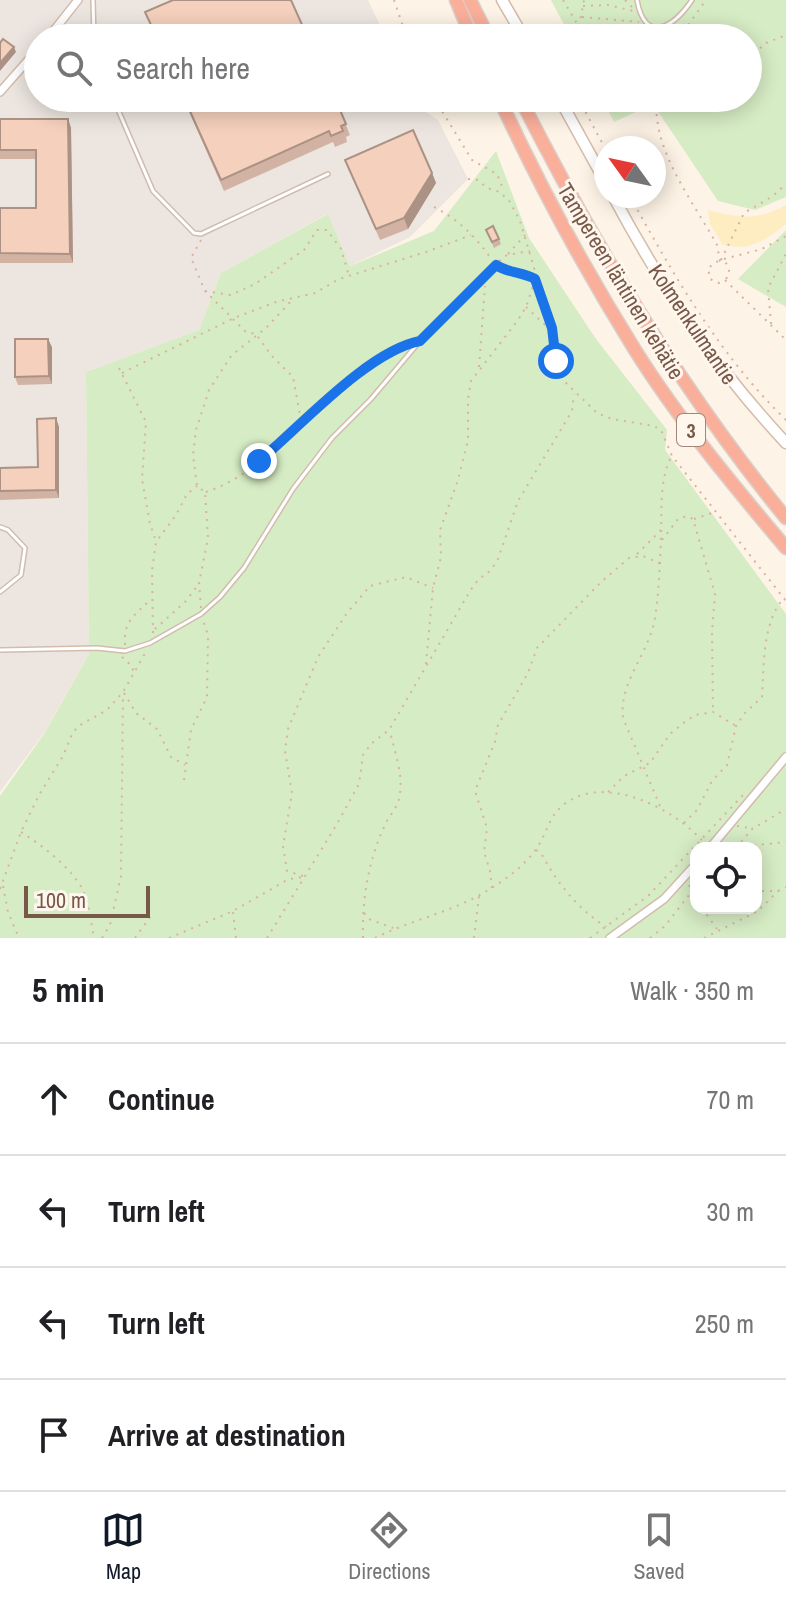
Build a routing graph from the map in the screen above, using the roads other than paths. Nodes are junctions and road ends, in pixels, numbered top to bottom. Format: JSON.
{"nodes":[{"id":1,"x":78,"y":0,"type":"edge"},
{"id":2,"x":93,"y":0,"type":"edge"},
{"id":3,"x":456,"y":0,"type":"edge"},
{"id":4,"x":470,"y":0,"type":"edge"},
{"id":5,"x":502,"y":0,"type":"edge"},
{"id":6,"x":637,"y":0,"type":"edge"},
{"id":7,"x":692,"y":0,"type":"edge"},
{"id":8,"x":59,"y":24,"type":"edge"},
{"id":9,"x":94,"y":24,"type":"edge"},
{"id":10,"x":466,"y":24,"type":"edge"},
{"id":11,"x":482,"y":24,"type":"edge"},
{"id":12,"x":516,"y":24,"type":"edge"},
{"id":13,"x":653,"y":24,"type":"edge"},
{"id":14,"x":673,"y":24,"type":"edge"},
{"id":15,"x":24,"y":65,"type":"edge"},
{"id":16,"x":0,"y":92,"type":"edge"},
{"id":17,"x":119,"y":112,"type":"edge"},
{"id":18,"x":505,"y":112,"type":"edge"},
{"id":19,"x":527,"y":112,"type":"edge"},
{"id":20,"x":567,"y":112,"type":"edge"},
{"id":21,"x":594,"y":161,"type":"edge"},
{"id":22,"x":328,"y":174,"type":"dead end"},
{"id":23,"x":620,"y":208,"type":"edge"},
{"id":24,"x":496,"y":265,"type":"road end"},
{"id":25,"x":786,"y":443,"type":"edge"},
{"id":26,"x":786,"y":518,"type":"edge"},
{"id":27,"x":0,"y":527,"type":"edge"},
{"id":28,"x":786,"y":548,"type":"edge"},
{"id":29,"x":0,"y":592,"type":"edge"},
{"id":30,"x":0,"y":650,"type":"edge"},
{"id":31,"x":786,"y":757,"type":"edge"},
{"id":32,"x":714,"y":842,"type":"edge"},
{"id":33,"x":690,"y":871,"type":"edge"},
{"id":34,"x":610,"y":938,"type":"edge"}],
"edges":[{"from":1,"to":8,"type":"street"},
{"from":2,"to":9,"type":"lane"},
{"from":3,"to":10,"type":"highway"},
{"from":4,"to":11,"type":"highway"},
{"from":5,"to":12,"type":"street"},
{"from":6,"to":13,"type":"lane"},
{"from":7,"to":14,"type":"lane"},
{"from":15,"to":16,"type":"street"},
{"from":17,"to":22,"type":"lane"},
{"from":18,"to":28,"type":"highway","name":"Tampereen läntinen kehätie","number":"3"},
{"from":19,"to":26,"type":"highway","name":"Tampereen läntinen kehätie","number":"3"},
{"from":20,"to":21,"type":"street"},
{"from":23,"to":25,"type":"street","name":"Kolmenkulmantie"},
{"from":24,"to":30,"type":"lane"},
{"from":27,"to":29,"type":"lane"},
{"from":31,"to":32,"type":"street"},
{"from":33,"to":34,"type":"street"}]}
